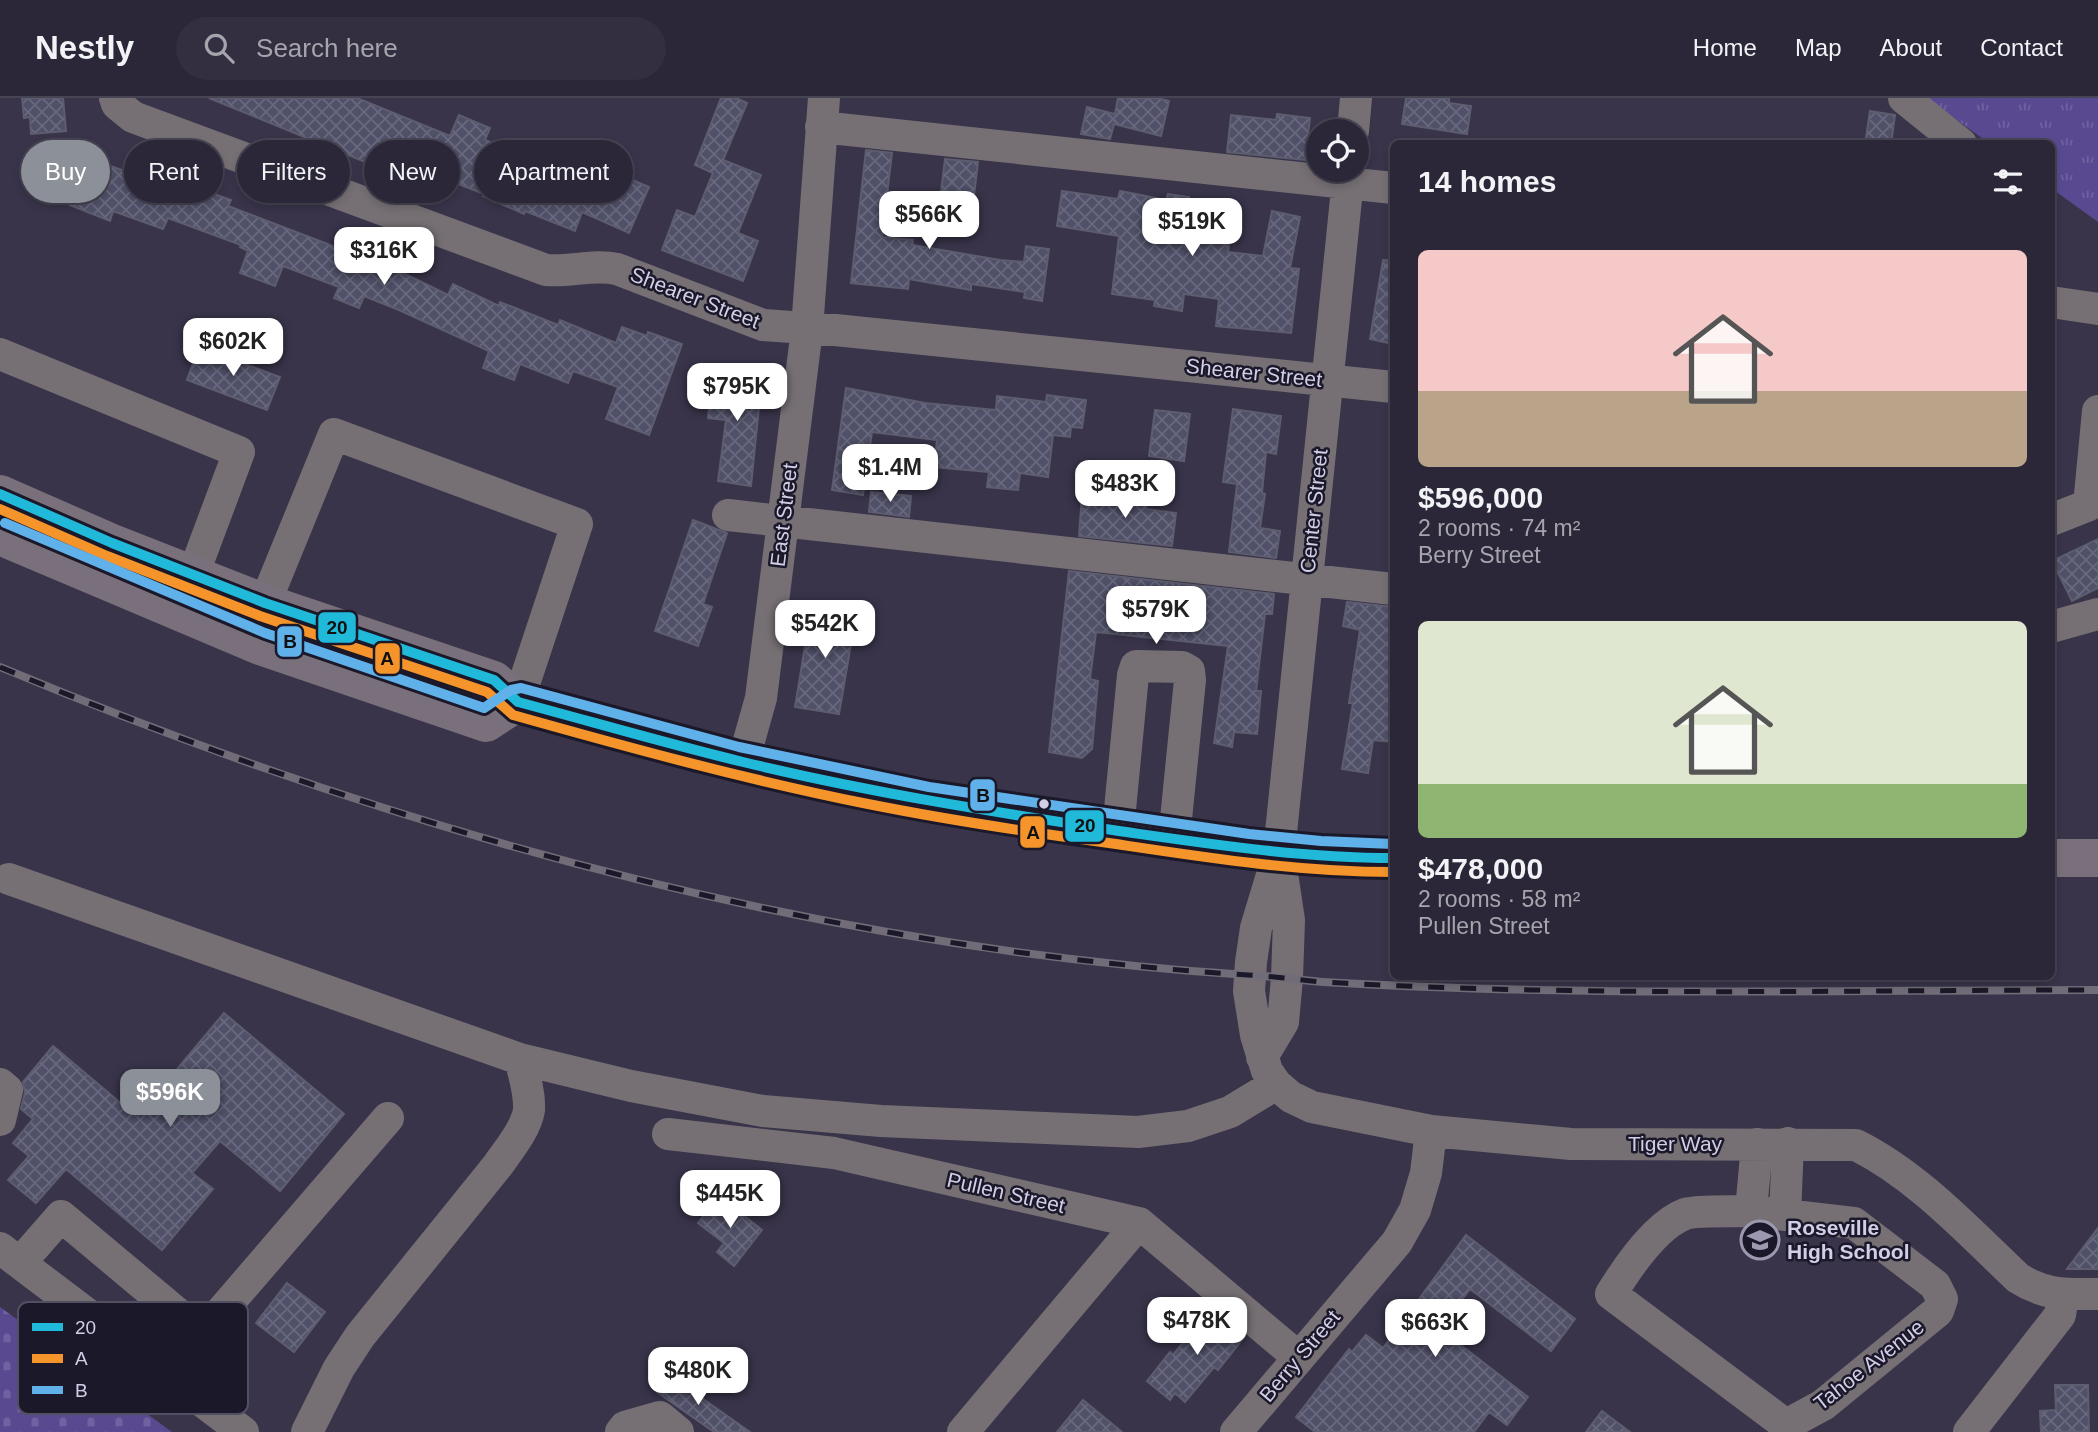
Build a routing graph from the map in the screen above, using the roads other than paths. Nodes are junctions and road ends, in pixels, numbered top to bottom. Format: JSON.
{"nodes":[{"id":1,"x":115,"y":98,"type":"edge"},
{"id":2,"x":1356,"y":98,"type":"edge"},
{"id":3,"x":1904,"y":98,"type":"edge"},
{"id":4,"x":822,"y":113,"type":"edge"},
{"id":5,"x":1354,"y":119,"type":"edge"},
{"id":6,"x":1956,"y":140,"type":"edge"},
{"id":7,"x":1306,"y":172,"type":"edge"},
{"id":8,"x":1348,"y":182,"type":"edge"},
{"id":9,"x":1368,"y":182,"type":"edge"},
{"id":10,"x":1390,"y":187,"type":"edge"},
{"id":11,"x":2055,"y":303,"type":"edge"},
{"id":12,"x":2098,"y":309,"type":"edge"},
{"id":13,"x":807,"y":329,"type":"junction"},
{"id":14,"x":0,"y":354,"type":"edge"},
{"id":15,"x":1328,"y":381,"type":"junction"},
{"id":16,"x":1390,"y":387,"type":"edge"},
{"id":17,"x":2098,"y":411,"type":"edge"},
{"id":18,"x":0,"y":494,"type":"edge"},
{"id":19,"x":2094,"y":508,"type":"edge"},
{"id":20,"x":728,"y":515,"type":"dead end"},
{"id":21,"x":2055,"y":519,"type":"edge"},
{"id":22,"x":783,"y":521,"type":"junction"},
{"id":23,"x":0,"y":522,"type":"edge"},
{"id":24,"x":0,"y":536,"type":"edge"},
{"id":25,"x":193,"y":575,"type":"junction"},
{"id":26,"x":1307,"y":579,"type":"junction"},
{"id":27,"x":1390,"y":589,"type":"edge"},
{"id":28,"x":265,"y":603,"type":"junction"},
{"id":29,"x":2098,"y":614,"type":"edge"},
{"id":30,"x":2055,"y":626,"type":"edge"},
{"id":31,"x":519,"y":702,"type":"junction"},
{"id":32,"x":743,"y":762,"type":"junction"},
{"id":33,"x":1118,"y":831,"type":"junction"},
{"id":34,"x":1174,"y":839,"type":"junction"},
{"id":35,"x":1279,"y":852,"type":"junction"},
{"id":36,"x":1390,"y":858,"type":"edge"},
{"id":37,"x":2055,"y":858,"type":"edge"},
{"id":38,"x":2098,"y":858,"type":"edge"},
{"id":39,"x":9,"y":879,"type":"dead end"},
{"id":40,"x":520,"y":1059,"type":"junction"},
{"id":41,"x":1269,"y":1071,"type":"junction"},
{"id":42,"x":0,"y":1084,"type":"edge"},
{"id":43,"x":388,"y":1118,"type":"dead end"},
{"id":44,"x":0,"y":1120,"type":"edge"},
{"id":45,"x":1431,"y":1131,"type":"junction"},
{"id":46,"x":668,"y":1134,"type":"dead end"},
{"id":47,"x":1772,"y":1144,"type":"junction"},
{"id":48,"x":1751,"y":1211,"type":"junction"},
{"id":49,"x":1785,"y":1215,"type":"junction"},
{"id":50,"x":1139,"y":1223,"type":"junction"},
{"id":51,"x":10,"y":1256,"type":"edge"},
{"id":52,"x":2098,"y":1294,"type":"edge"},
{"id":53,"x":2063,"y":1295,"type":"junction"},
{"id":54,"x":71,"y":1302,"type":"edge"},
{"id":55,"x":164,"y":1302,"type":"edge"},
{"id":56,"x":230,"y":1302,"type":"edge"},
{"id":57,"x":1298,"y":1357,"type":"junction"},
{"id":58,"x":219,"y":1414,"type":"edge"},
{"id":59,"x":243,"y":1432,"type":"edge"},
{"id":60,"x":307,"y":1432,"type":"edge"},
{"id":61,"x":621,"y":1432,"type":"edge"},
{"id":62,"x":678,"y":1432,"type":"edge"},
{"id":63,"x":963,"y":1432,"type":"edge"},
{"id":64,"x":1236,"y":1432,"type":"edge"},
{"id":65,"x":1969,"y":1432,"type":"edge"}],
"edges":[{"from":1,"to":13,"type":"street","name":"Shearer Street"},
{"from":2,"to":5,"type":"street"},
{"from":3,"to":6,"type":"street"},
{"from":4,"to":7,"type":"street"},
{"from":4,"to":13,"type":"street","name":"East Street"},
{"from":8,"to":15,"type":"street","name":"Center Street"},
{"from":9,"to":10,"type":"street"},
{"from":11,"to":12,"type":"street"},
{"from":13,"to":15,"type":"street","name":"Shearer Street"},
{"from":13,"to":22,"type":"street","name":"East Street"},
{"from":14,"to":25,"type":"street"},
{"from":15,"to":16,"type":"street","name":"Shearer Street"},
{"from":15,"to":26,"type":"street","name":"Center Street"},
{"from":17,"to":19,"type":"street"},
{"from":18,"to":25,"type":"main road"},
{"from":19,"to":21,"type":"street"},
{"from":20,"to":22,"type":"street"},
{"from":22,"to":26,"type":"street"},
{"from":22,"to":32,"type":"street","name":"East Street"},
{"from":23,"to":28,"type":"main road"},
{"from":24,"to":31,"type":"main road"},
{"from":25,"to":28,"type":"main road"},
{"from":26,"to":27,"type":"street"},
{"from":26,"to":35,"type":"street","name":"Center Street"},
{"from":28,"to":31,"type":"main road"},
{"from":28,"to":31,"type":"street"},
{"from":29,"to":30,"type":"street"},
{"from":31,"to":32,"type":"main road"},
{"from":32,"to":33,"type":"main road"},
{"from":33,"to":34,"type":"main road"},
{"from":33,"to":34,"type":"street"},
{"from":34,"to":35,"type":"main road"},
{"from":35,"to":36,"type":"main road"},
{"from":35,"to":41,"type":"street"},
{"from":37,"to":38,"type":"main road"},
{"from":39,"to":40,"type":"street"},
{"from":40,"to":41,"type":"street"},
{"from":40,"to":60,"type":"street"},
{"from":41,"to":45,"type":"street","name":"Tiger Way"},
{"from":42,"to":44,"type":"street"},
{"from":43,"to":56,"type":"street"},
{"from":45,"to":47,"type":"street","name":"Tiger Way"},
{"from":45,"to":57,"type":"street","name":"Berry Street"},
{"from":46,"to":50,"type":"street","name":"Pullen Street"},
{"from":47,"to":48,"type":"street"},
{"from":47,"to":49,"type":"street"},
{"from":47,"to":53,"type":"street","name":"Tiger Way"},
{"from":48,"to":49,"type":"street","name":"Tahoe Avenue"},
{"from":48,"to":49,"type":"street","name":"Tahoe Avenue"},
{"from":50,"to":57,"type":"street","name":"Pullen Street"},
{"from":50,"to":63,"type":"street"},
{"from":51,"to":54,"type":"street"},
{"from":51,"to":55,"type":"street"},
{"from":52,"to":53,"type":"street"},
{"from":53,"to":65,"type":"street"},
{"from":57,"to":64,"type":"street","name":"Berry Street"},
{"from":58,"to":59,"type":"street"},
{"from":61,"to":62,"type":"street"}]}
